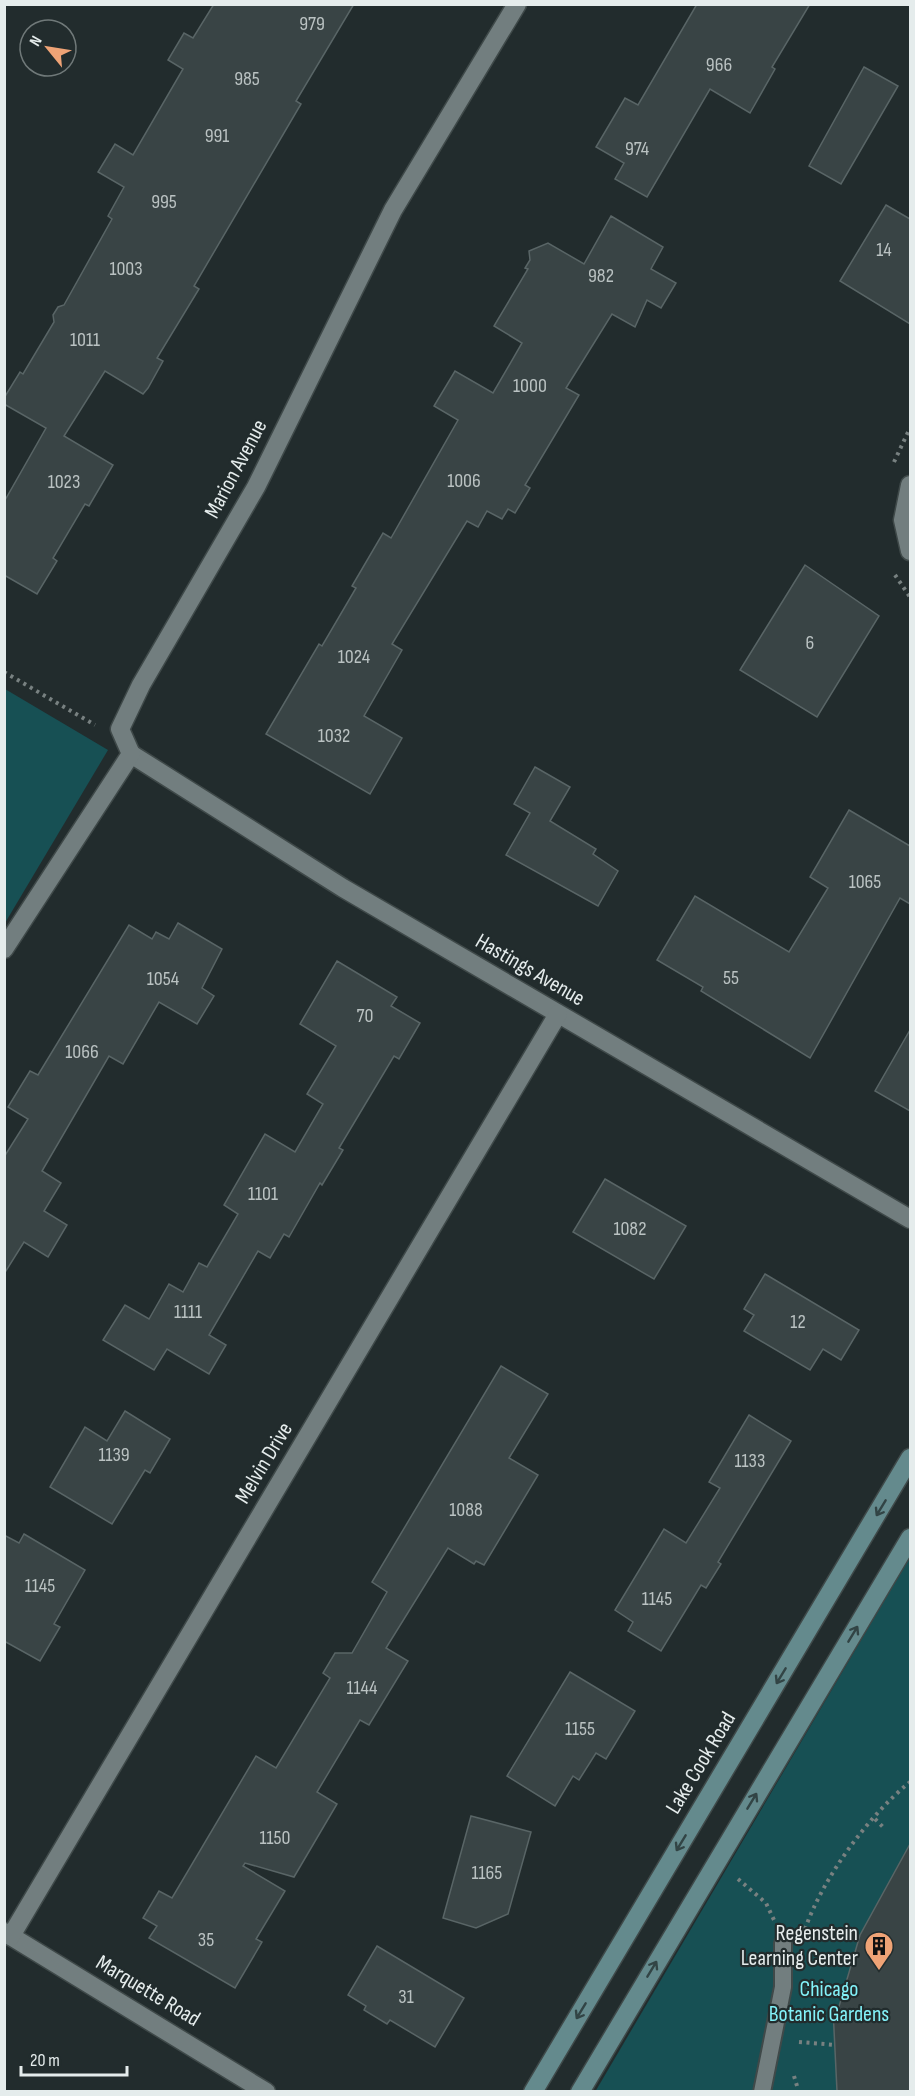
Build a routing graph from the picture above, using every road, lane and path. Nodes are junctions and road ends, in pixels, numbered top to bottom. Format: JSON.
{"nodes":[{"id":1,"x":517,"y":4,"type":"edge"},
{"id":2,"x":910,"y":484,"type":"edge"},
{"id":3,"x":910,"y":551,"type":"edge"},
{"id":4,"x":4,"y":672,"type":"edge"},
{"id":5,"x":128,"y":748,"type":"junction"},
{"id":6,"x":4,"y":949,"type":"edge"},
{"id":7,"x":558,"y":1014,"type":"junction"},
{"id":8,"x":910,"y":1219,"type":"edge"},
{"id":9,"x":910,"y":1458,"type":"edge"},
{"id":10,"x":910,"y":1538,"type":"edge"},
{"id":11,"x":910,"y":1782,"type":"edge"},
{"id":12,"x":874,"y":1819,"type":"junction"},
{"id":13,"x":883,"y":1827,"type":"dead end"},
{"id":14,"x":714,"y":1865,"type":"junction"},
{"id":15,"x":8,"y":1934,"type":"edge"},
{"id":16,"x":783,"y":1943,"type":"joint"},
{"id":17,"x":793,"y":1972,"type":"joint"},
{"id":18,"x":783,"y":1987,"type":"junction"},
{"id":19,"x":774,"y":2039,"type":"junction"},
{"id":20,"x":836,"y":2045,"type":"dead end"},
{"id":21,"x":266,"y":2091,"type":"edge"},
{"id":22,"x":533,"y":2091,"type":"edge"},
{"id":23,"x":580,"y":2091,"type":"edge"},
{"id":24,"x":762,"y":2091,"type":"edge"}],
"edges":[{"from":1,"to":5,"type":"street","name":"Marion Avenue"},
{"from":2,"to":3,"type":"street"},
{"from":4,"to":5,"type":"path"},
{"from":5,"to":6,"type":"street"},
{"from":5,"to":7,"type":"street","name":"Hastings Avenue"},
{"from":7,"to":8,"type":"street","name":"Hastings Avenue"},
{"from":7,"to":15,"type":"street","name":"Melvin Drive"},
{"from":9,"to":22,"type":"main road","name":"Lake Cook Road","one_way":true},
{"from":14,"to":10,"type":"main road","one_way":true},
{"from":11,"to":12,"type":"path"},
{"from":12,"to":13,"type":"path"},
{"from":12,"to":17,"type":"path"},
{"from":14,"to":16,"type":"path"},
{"from":23,"to":14,"type":"main road","one_way":true},
{"from":15,"to":21,"type":"street","name":"Marquette Road"},
{"from":16,"to":18,"type":"lane"},
{"from":17,"to":18,"type":"lane"},
{"from":18,"to":19,"type":"lane"},
{"from":19,"to":20,"type":"path"},
{"from":19,"to":24,"type":"lane"}]}
